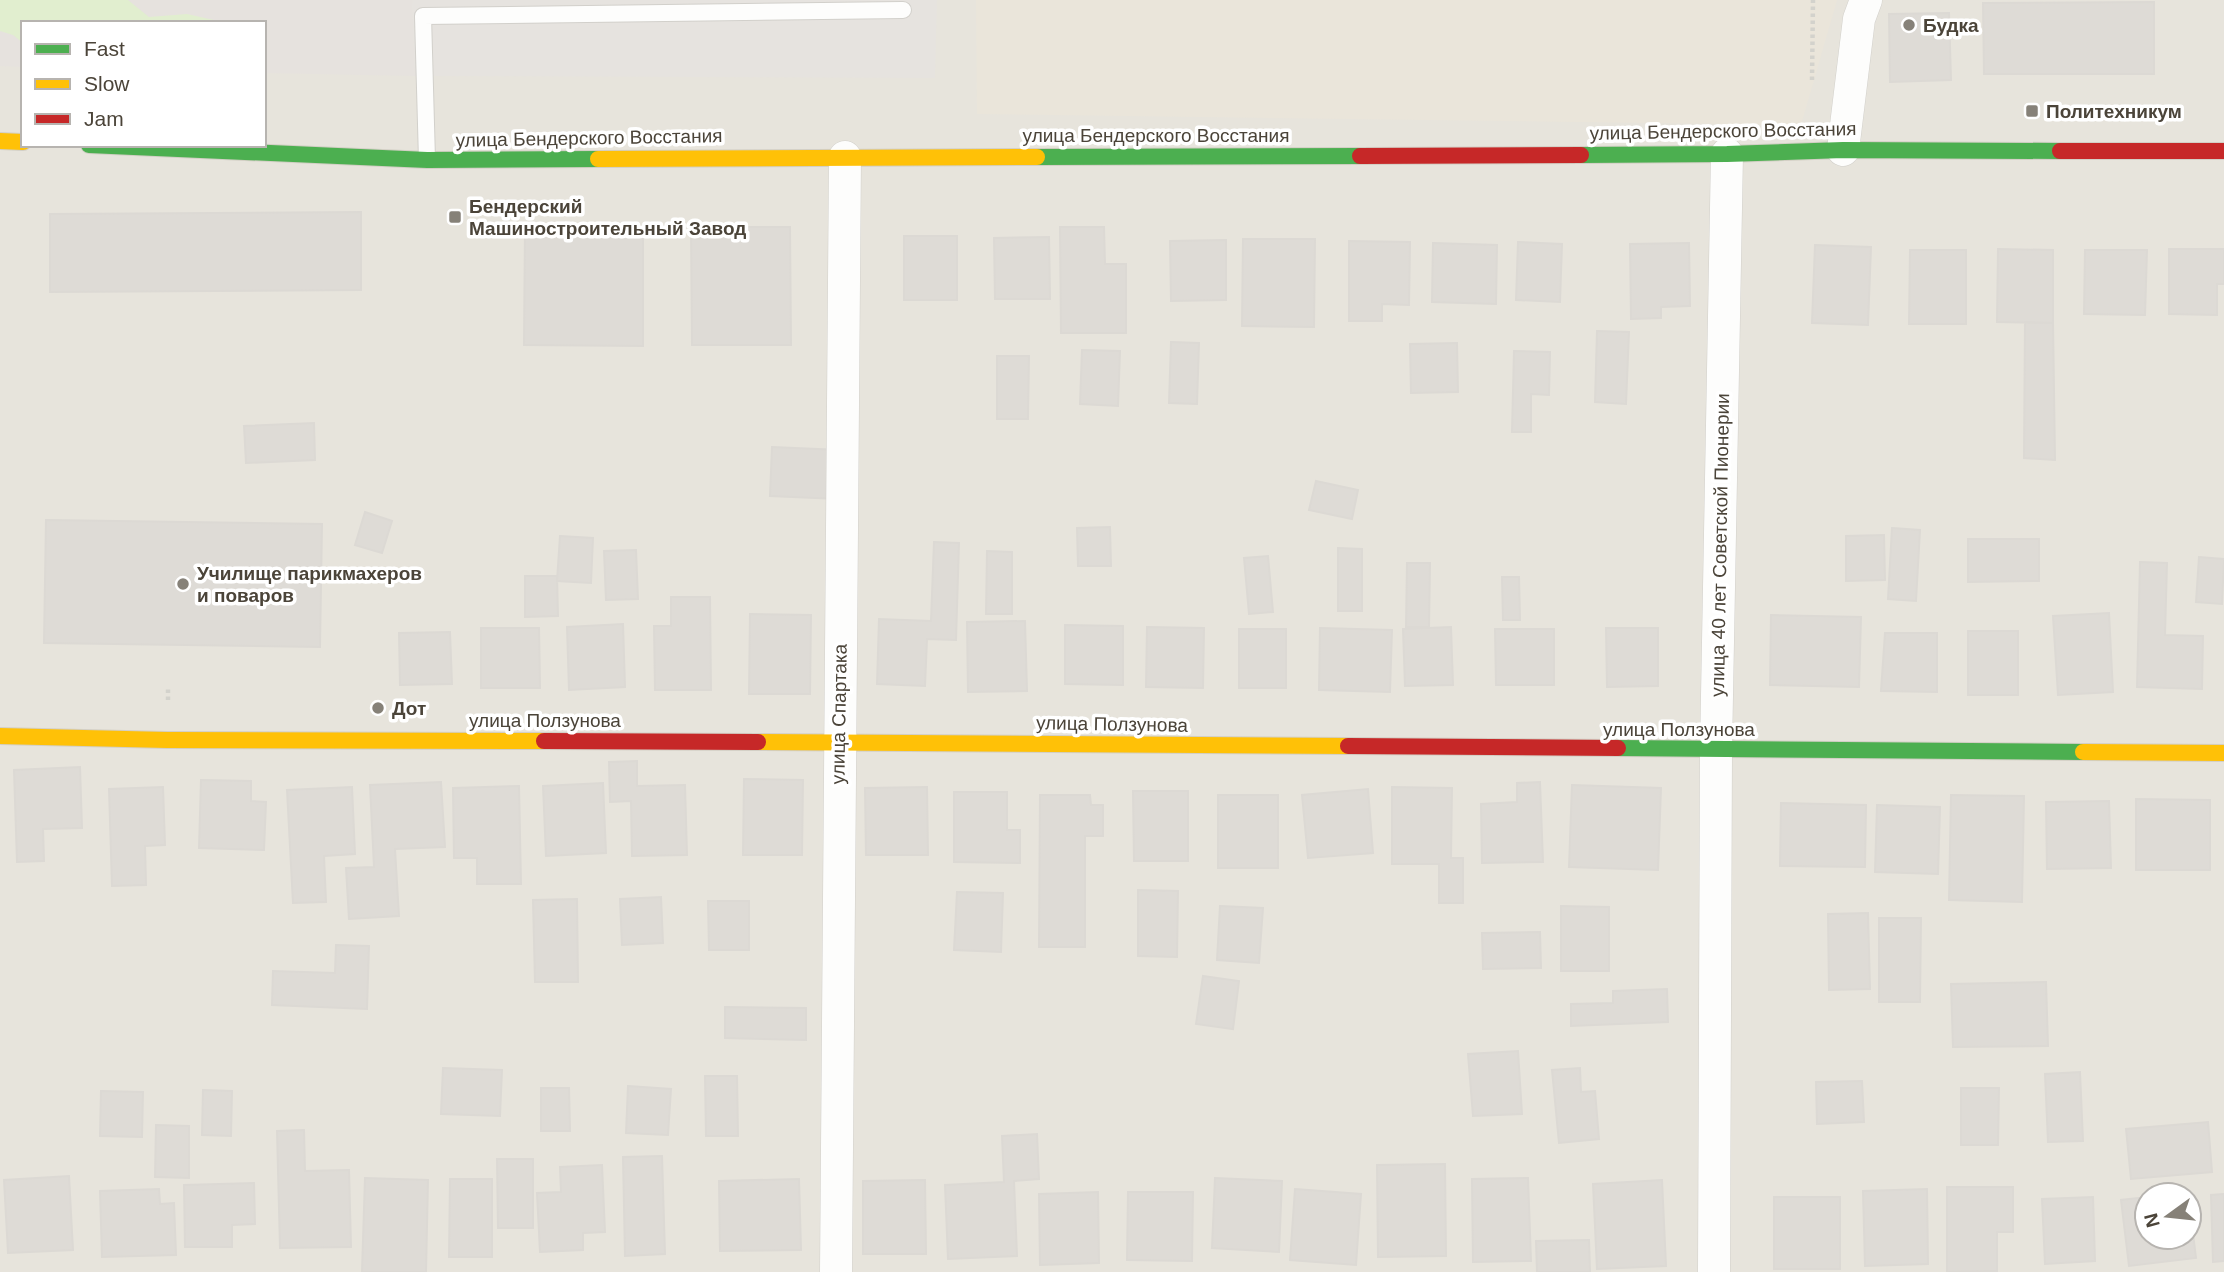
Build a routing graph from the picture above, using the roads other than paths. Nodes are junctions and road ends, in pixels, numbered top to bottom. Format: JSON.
{"nodes":[{"id":1,"x":1866,"y":0,"type":"edge"},
{"id":2,"x":903,"y":10,"type":"dead end"},
{"id":3,"x":0,"y":141,"type":"edge"},
{"id":4,"x":21,"y":142,"type":"edge"},
{"id":5,"x":134,"y":147,"type":"edge"},
{"id":6,"x":1843,"y":150,"type":"junction"},
{"id":7,"x":2224,"y":151,"type":"edge"},
{"id":8,"x":1727,"y":154,"type":"junction"},
{"id":9,"x":845,"y":157,"type":"junction"},
{"id":10,"x":427,"y":160,"type":"junction"},
{"id":11,"x":0,"y":736,"type":"edge"},
{"id":12,"x":838,"y":742,"type":"junction"},
{"id":13,"x":1716,"y":750,"type":"junction"},
{"id":14,"x":2224,"y":753,"type":"edge"},
{"id":15,"x":836,"y":1272,"type":"edge"},
{"id":16,"x":1714,"y":1272,"type":"edge"}],
"edges":[{"from":1,"to":6,"type":"street"},
{"from":2,"to":10,"type":"lane"},
{"from":3,"to":4,"type":"street"},
{"from":5,"to":10,"type":"street","name":"улица Бендерского Восстания"},
{"from":6,"to":7,"type":"street","name":"улица Бендерского Восстания"},
{"from":6,"to":8,"type":"street","name":"улица Бендерского Восстания"},
{"from":8,"to":9,"type":"street","name":"улица Бендерского Восстания"},
{"from":8,"to":13,"type":"street","name":"улица 40 лет Советской Пионерии"},
{"from":9,"to":10,"type":"street","name":"улица Бендерского Восстания"},
{"from":9,"to":12,"type":"street","name":"улица Спартака"},
{"from":11,"to":12,"type":"street","name":"улица Ползунова"},
{"from":12,"to":13,"type":"street","name":"улица Ползунова"},
{"from":12,"to":15,"type":"street","name":"улица Спартака"},
{"from":13,"to":14,"type":"street","name":"улица Ползунова"},
{"from":13,"to":16,"type":"street","name":"улица 40 лет Советской Пионерии"}]}
